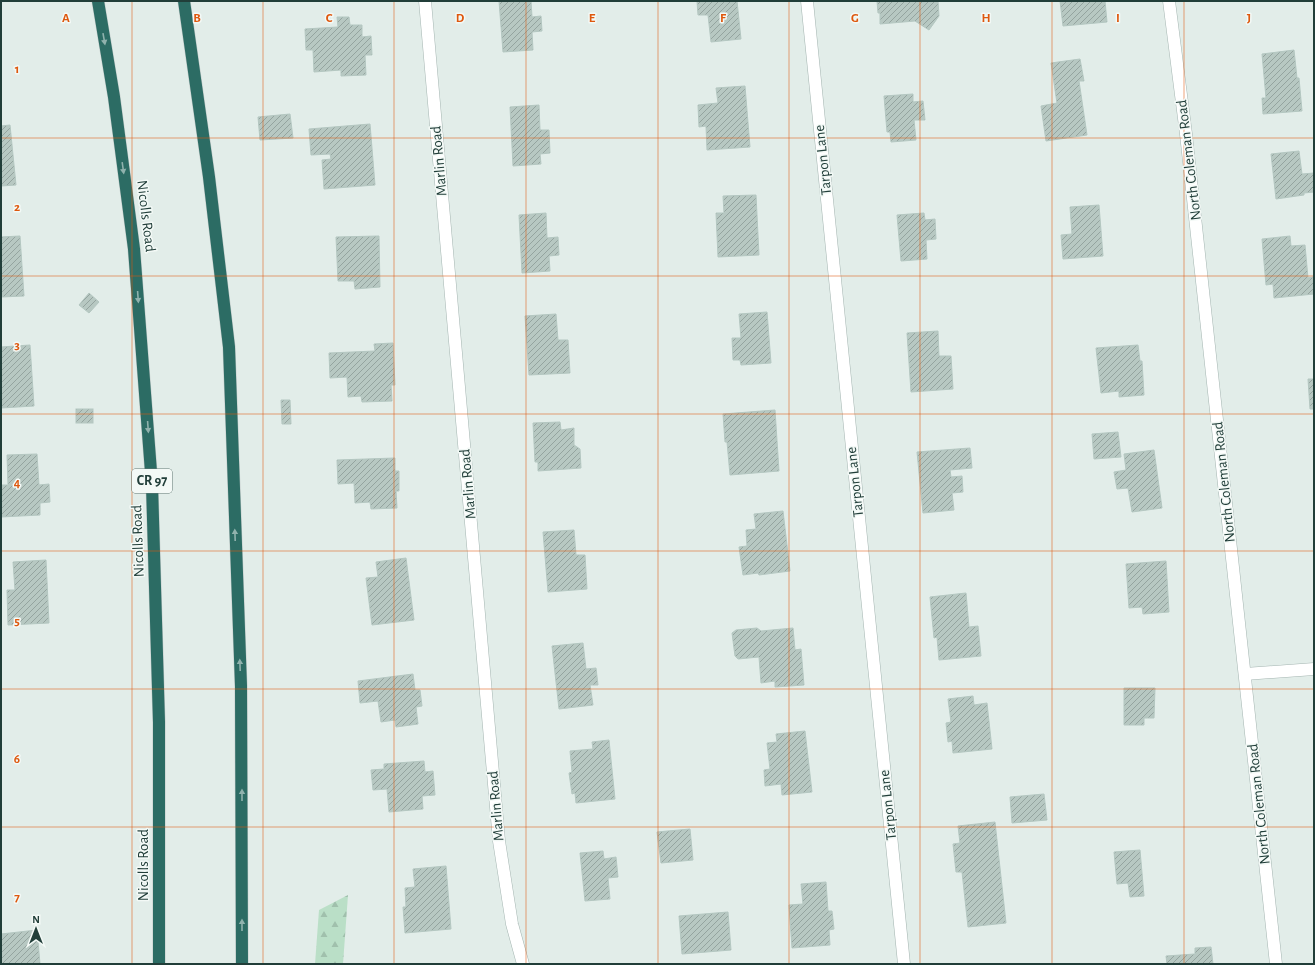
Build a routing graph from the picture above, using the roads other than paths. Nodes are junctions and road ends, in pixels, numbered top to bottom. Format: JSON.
{"nodes":[{"id":1,"x":98,"y":1,"type":"edge"},
{"id":2,"x":184,"y":1,"type":"edge"},
{"id":3,"x":426,"y":1,"type":"edge"},
{"id":4,"x":807,"y":1,"type":"edge"},
{"id":5,"x":1169,"y":1,"type":"edge"},
{"id":6,"x":1314,"y":669,"type":"edge"},
{"id":7,"x":1245,"y":674,"type":"junction"},
{"id":8,"x":159,"y":964,"type":"edge"},
{"id":9,"x":242,"y":964,"type":"edge"},
{"id":10,"x":523,"y":964,"type":"edge"},
{"id":11,"x":904,"y":964,"type":"edge"},
{"id":12,"x":1276,"y":964,"type":"edge"}],
"edges":[{"from":1,"to":8,"type":"highway","name":"Nicolls Road","number":"CR 97","one_way":true},
{"from":9,"to":2,"type":"highway","one_way":true},
{"from":3,"to":10,"type":"street","name":"Marlin Road"},
{"from":4,"to":11,"type":"street","name":"Tarpon Lane"},
{"from":5,"to":7,"type":"street","name":"North Coleman Road"},
{"from":6,"to":7,"type":"street"},
{"from":7,"to":12,"type":"street","name":"North Coleman Road"}]}
